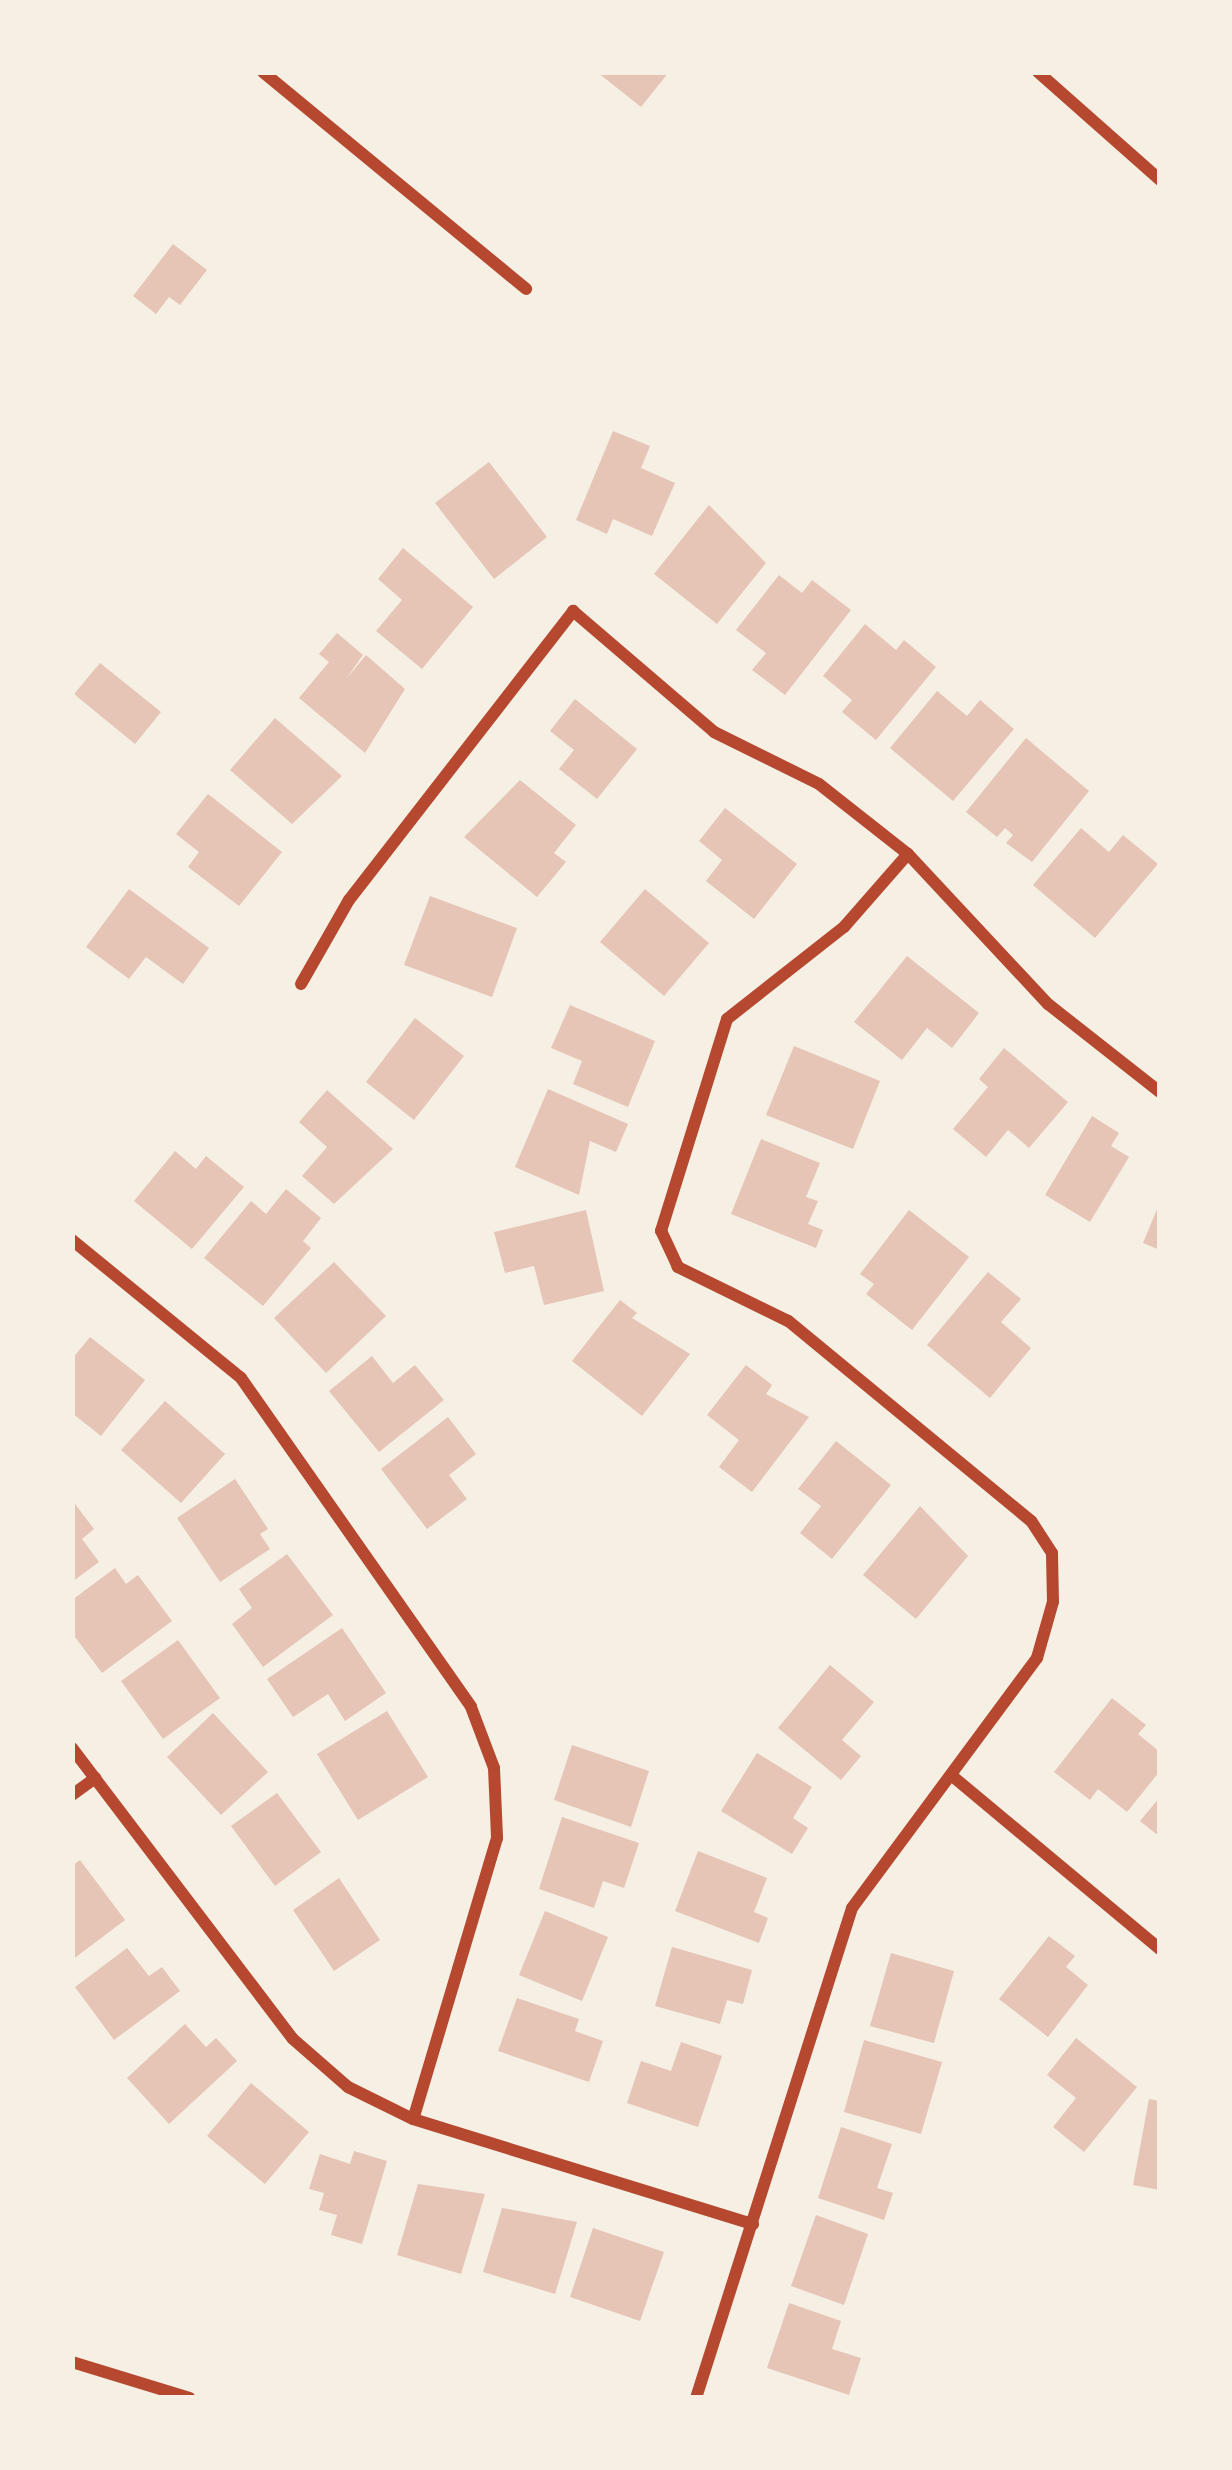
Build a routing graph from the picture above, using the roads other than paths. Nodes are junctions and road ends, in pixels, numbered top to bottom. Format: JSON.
{"nodes":[{"id":1,"x":263,"y":72,"type":"edge"},
{"id":2,"x":1038,"y":72,"type":"edge"},
{"id":3,"x":1160,"y":180,"type":"edge"},
{"id":4,"x":526,"y":289,"type":"dead end"},
{"id":5,"x":908,"y":854,"type":"junction"},
{"id":6,"x":301,"y":984,"type":"dead end"},
{"id":7,"x":1160,"y":1092,"type":"edge"},
{"id":8,"x":72,"y":1240,"type":"edge"},
{"id":9,"x":72,"y":1748,"type":"edge"},
{"id":10,"x":951,"y":1775,"type":"junction"},
{"id":11,"x":95,"y":1778,"type":"junction"},
{"id":12,"x":72,"y":1795,"type":"edge"},
{"id":13,"x":1160,"y":1949,"type":"edge"},
{"id":14,"x":413,"y":2119,"type":"junction"},
{"id":15,"x":753,"y":2224,"type":"junction"},
{"id":16,"x":72,"y":2362,"type":"edge"},
{"id":17,"x":190,"y":2398,"type":"edge"},
{"id":18,"x":696,"y":2398,"type":"edge"}],
"edges":[{"from":1,"to":4,"type":"street"},
{"from":2,"to":3,"type":"street"},
{"from":5,"to":6,"type":"street"},
{"from":5,"to":7,"type":"street"},
{"from":5,"to":10,"type":"street"},
{"from":8,"to":14,"type":"street"},
{"from":9,"to":11,"type":"street"},
{"from":10,"to":13,"type":"street"},
{"from":10,"to":15,"type":"street"},
{"from":11,"to":12,"type":"street"},
{"from":11,"to":14,"type":"street"},
{"from":14,"to":15,"type":"street"},
{"from":15,"to":18,"type":"street"},
{"from":16,"to":17,"type":"street"}]}
